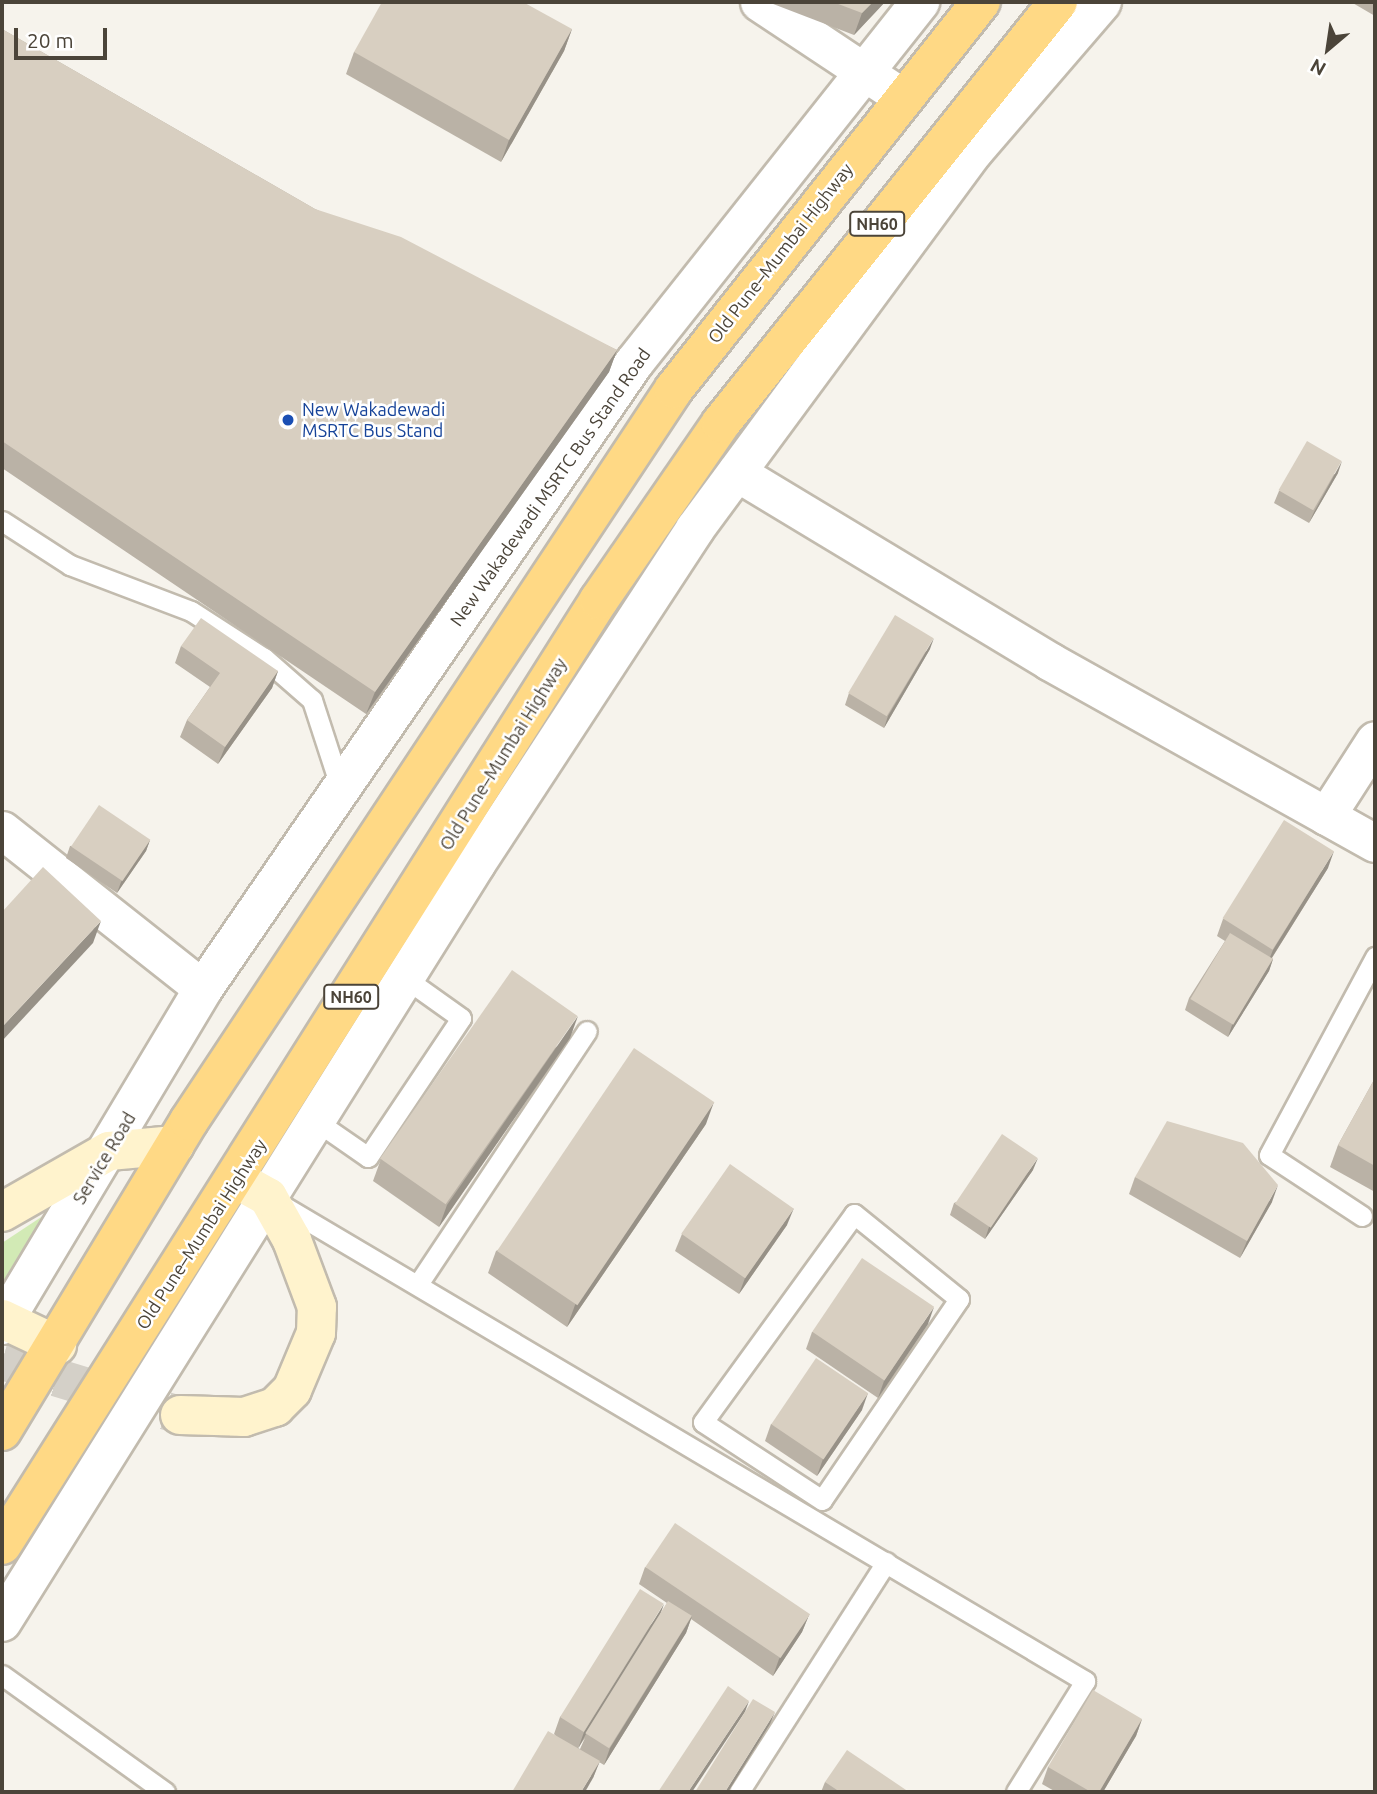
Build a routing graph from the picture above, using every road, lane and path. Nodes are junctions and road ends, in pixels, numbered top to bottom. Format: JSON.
{"nodes":[{"id":1,"x":759,"y":2,"type":"edge"},
{"id":2,"x":920,"y":2,"type":"edge"},
{"id":3,"x":981,"y":2,"type":"edge"},
{"id":4,"x":1058,"y":2,"type":"edge"},
{"id":5,"x":1102,"y":2,"type":"edge"},
{"id":6,"x":864,"y":72,"type":"junction"},
{"id":7,"x":902,"y":97,"type":"junction"},
{"id":8,"x":559,"y":401,"type":"edge"},
{"id":9,"x":594,"y":423,"type":"junction"},
{"id":10,"x":736,"y":472,"type":"junction"},
{"id":11,"x":2,"y":521,"type":"edge"},
{"id":12,"x":391,"y":644,"type":"edge"},
{"id":13,"x":425,"y":668,"type":"junction"},
{"id":14,"x":1375,"y":740,"type":"edge"},
{"id":15,"x":341,"y":789,"type":"junction"},
{"id":16,"x":1326,"y":816,"type":"junction"},
{"id":17,"x":2,"y":830,"type":"edge"},
{"id":18,"x":1375,"y":843,"type":"edge"},
{"id":19,"x":1375,"y":957,"type":"edge"},
{"id":20,"x":405,"y":978,"type":"junction"},
{"id":21,"x":203,"y":989,"type":"junction"},
{"id":22,"x":587,"y":1031,"type":"dead end"},
{"id":23,"x":316,"y":1121,"type":"junction"},
{"id":24,"x":175,"y":1145,"type":"junction"},
{"id":25,"x":109,"y":1151,"type":"junction"},
{"id":26,"x":253,"y":1189,"type":"junction"},
{"id":27,"x":2,"y":1212,"type":"edge"},
{"id":28,"x":1362,"y":1216,"type":"dead end"},
{"id":29,"x":418,"y":1284,"type":"junction"},
{"id":30,"x":3,"y":1322,"type":"edge"},
{"id":31,"x":57,"y":1345,"type":"junction"},
{"id":32,"x":180,"y":1415,"type":"tunnel mouth"},
{"id":33,"x":2,"y":1432,"type":"edge"},
{"id":34,"x":816,"y":1508,"type":"junction"},
{"id":35,"x":2,"y":1545,"type":"edge"},
{"id":36,"x":887,"y":1562,"type":"junction"},
{"id":37,"x":2,"y":1622,"type":"edge"},
{"id":38,"x":2,"y":1675,"type":"edge"},
{"id":39,"x":165,"y":1792,"type":"edge"},
{"id":40,"x":740,"y":1792,"type":"edge"},
{"id":41,"x":1016,"y":1792,"type":"edge"}],
"edges":[{"from":1,"to":6,"type":"street"},
{"from":2,"to":6,"type":"street","name":"New Wakadewadi MSRTC Bus Stand Road"},
{"from":3,"to":7,"type":"highway","name":"Old Pune–Mumbai Highway"},
{"from":4,"to":26,"type":"highway","name":"Old Pune–Mumbai Highway","number":"NH60"},
{"from":5,"to":10,"type":"street"},
{"from":6,"to":7,"type":"street"},
{"from":6,"to":9,"type":"street","name":"New Wakadewadi MSRTC Bus Stand Road"},
{"from":7,"to":24,"type":"highway","name":"Old Pune–Mumbai Highway"},
{"from":8,"to":9,"type":"street"},
{"from":9,"to":13,"type":"street","name":"New Wakadewadi MSRTC Bus Stand Road"},
{"from":10,"to":16,"type":"street"},
{"from":10,"to":20,"type":"street"},
{"from":11,"to":15,"type":"lane"},
{"from":12,"to":13,"type":"street"},
{"from":13,"to":15,"type":"street","name":"New Wakadewadi MSRTC Bus Stand Road"},
{"from":14,"to":16,"type":"street"},
{"from":15,"to":21,"type":"street","name":"New Wakadewadi MSRTC Bus Stand Road"},
{"from":16,"to":18,"type":"street"},
{"from":17,"to":21,"type":"street"},
{"from":19,"to":28,"type":"lane"},
{"from":20,"to":23,"type":"street"},
{"from":20,"to":23,"type":"lane"},
{"from":21,"to":25,"type":"street","name":"Service Road"},
{"from":22,"to":29,"type":"lane"},
{"from":23,"to":26,"type":"street"},
{"from":24,"to":25,"type":"main road"},
{"from":24,"to":31,"type":"highway","name":"Old Pune–Mumbai Highway"},
{"from":25,"to":27,"type":"main road"},
{"from":25,"to":30,"type":"street","name":"Service Road"},
{"from":26,"to":29,"type":"lane"},
{"from":26,"to":32,"type":"main road"},
{"from":26,"to":35,"type":"highway","name":"Old Pune–Mumbai Highway","number":"NH60"},
{"from":26,"to":37,"type":"street"},
{"from":29,"to":34,"type":"lane"},
{"from":30,"to":31,"type":"main road"},
{"from":31,"to":33,"type":"highway","name":"Old Pune–Mumbai Highway"},
{"from":34,"to":34,"type":"lane"},
{"from":34,"to":36,"type":"lane"},
{"from":36,"to":40,"type":"lane"},
{"from":36,"to":41,"type":"lane"},
{"from":38,"to":39,"type":"lane"}]}
